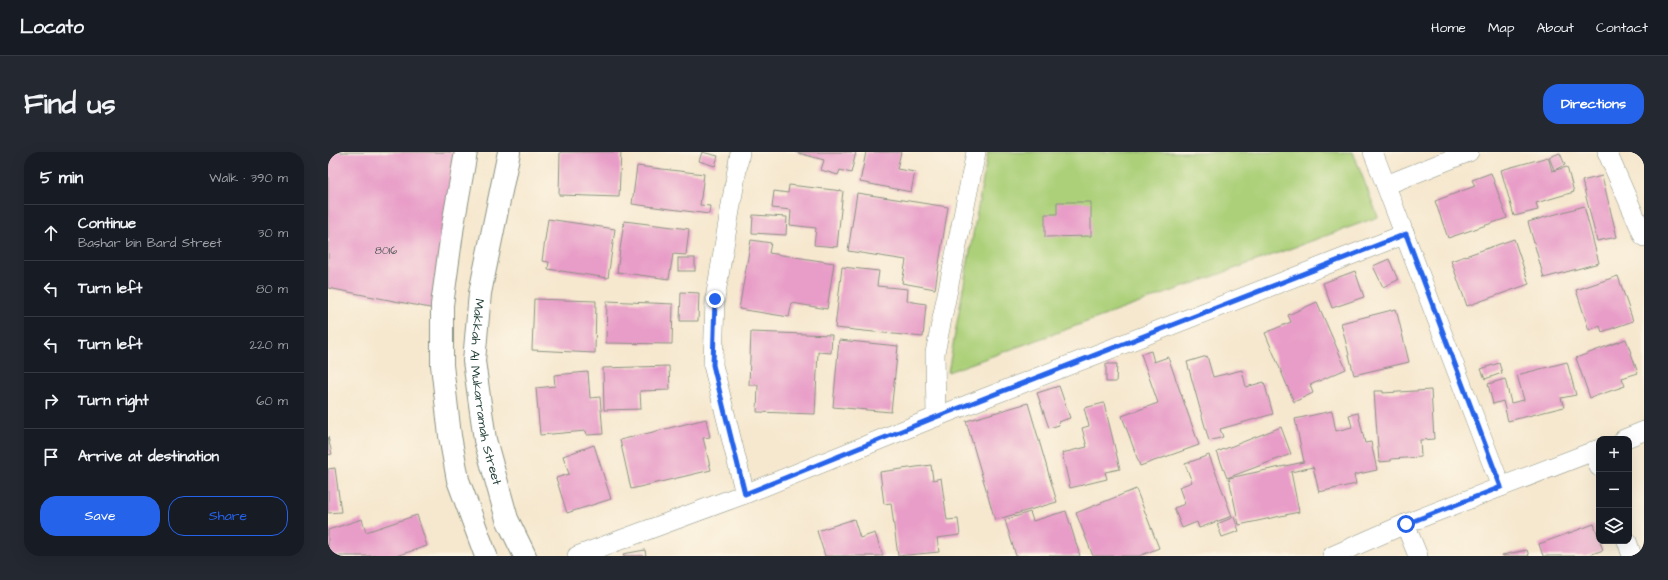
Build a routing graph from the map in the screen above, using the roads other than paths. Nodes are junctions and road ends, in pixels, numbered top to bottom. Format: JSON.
{"nodes":[{"id":1,"x":466,"y":152,"type":"edge"},
{"id":2,"x":510,"y":152,"type":"edge"},
{"id":3,"x":740,"y":152,"type":"edge"},
{"id":4,"x":976,"y":152,"type":"edge"},
{"id":5,"x":1373,"y":152,"type":"edge"},
{"id":6,"x":1469,"y":152,"type":"edge"},
{"id":7,"x":1607,"y":152,"type":"edge"},
{"id":8,"x":1386,"y":185,"type":"junction"},
{"id":9,"x":1406,"y":234,"type":"junction"},
{"id":10,"x":1644,"y":237,"type":"edge"},
{"id":11,"x":936,"y":417,"type":"junction"},
{"id":12,"x":1644,"y":431,"type":"edge"},
{"id":13,"x":1632,"y":436,"type":"edge"},
{"id":14,"x":1596,"y":456,"type":"edge"},
{"id":15,"x":1501,"y":487,"type":"junction"},
{"id":16,"x":745,"y":494,"type":"junction"},
{"id":17,"x":1406,"y":524,"type":"junction"},
{"id":18,"x":1627,"y":544,"type":"edge"},
{"id":19,"x":486,"y":556,"type":"edge"},
{"id":20,"x":525,"y":556,"type":"edge"},
{"id":21,"x":577,"y":556,"type":"edge"},
{"id":22,"x":1332,"y":556,"type":"edge"},
{"id":23,"x":1418,"y":556,"type":"edge"},
{"id":24,"x":1632,"y":556,"type":"edge"}],
"edges":[{"from":1,"to":19,"type":"main road"},
{"from":2,"to":20,"type":"main road","name":"Makkah Al Mukarramah Street"},
{"from":3,"to":16,"type":"street"},
{"from":4,"to":11,"type":"street"},
{"from":5,"to":8,"type":"street"},
{"from":6,"to":8,"type":"street"},
{"from":7,"to":10,"type":"street"},
{"from":8,"to":9,"type":"street"},
{"from":9,"to":11,"type":"street"},
{"from":9,"to":15,"type":"street"},
{"from":11,"to":16,"type":"street"},
{"from":12,"to":13,"type":"street"},
{"from":14,"to":15,"type":"street"},
{"from":15,"to":17,"type":"street"},
{"from":16,"to":21,"type":"street"},
{"from":17,"to":22,"type":"street"},
{"from":17,"to":23,"type":"street"},
{"from":18,"to":24,"type":"street"}]}
